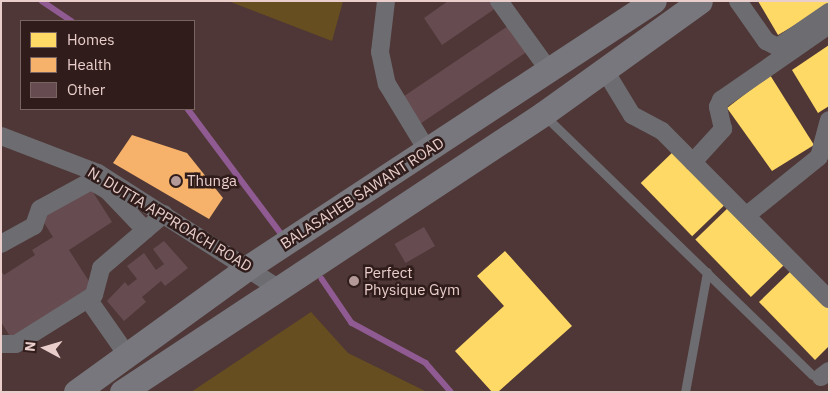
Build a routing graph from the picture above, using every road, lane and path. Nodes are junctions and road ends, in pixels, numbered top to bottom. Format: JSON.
{"nodes":[{"id":1,"x":386,"y":1,"type":"edge"},
{"id":2,"x":499,"y":1,"type":"edge"},
{"id":3,"x":654,"y":1,"type":"edge"},
{"id":4,"x":700,"y":1,"type":"edge"},
{"id":5,"x":738,"y":1,"type":"edge"},
{"id":6,"x":829,"y":12,"type":"edge"},
{"id":7,"x":829,"y":25,"type":"edge"},
{"id":8,"x":548,"y":69,"type":"junction"},
{"id":9,"x":604,"y":69,"type":"junction"},
{"id":10,"x":543,"y":114,"type":"junction"},
{"id":11,"x":829,"y":120,"type":"edge"},
{"id":12,"x":1,"y":136,"type":"edge"},
{"id":13,"x":427,"y":150,"type":"junction"},
{"id":14,"x":693,"y":162,"type":"junction"},
{"id":15,"x":94,"y":177,"type":"junction"},
{"id":16,"x":164,"y":214,"type":"junction"},
{"id":17,"x":747,"y":214,"type":"junction"},
{"id":18,"x":145,"y":230,"type":"junction"},
{"id":19,"x":1,"y":244,"type":"edge"},
{"id":20,"x":250,"y":266,"type":"junction"},
{"id":21,"x":707,"y":272,"type":"junction"},
{"id":22,"x":278,"y":288,"type":"junction"},
{"id":23,"x":88,"y":299,"type":"junction"},
{"id":24,"x":829,"y":299,"type":"edge"},
{"id":25,"x":1,"y":344,"type":"edge"},
{"id":26,"x":127,"y":355,"type":"junction"},
{"id":27,"x":821,"y":374,"type":"edge"},
{"id":28,"x":76,"y":392,"type":"edge"},
{"id":29,"x":122,"y":392,"type":"edge"},
{"id":30,"x":685,"y":392,"type":"edge"}],
"edges":[{"from":1,"to":13,"type":"street"},
{"from":2,"to":8,"type":"street"},
{"from":3,"to":8,"type":"main road","name":"BALASAHEB SAWANT ROAD"},
{"from":4,"to":9,"type":"main road"},
{"from":5,"to":6,"type":"street"},
{"from":7,"to":14,"type":"street"},
{"from":8,"to":13,"type":"main road","name":"BALASAHEB SAWANT ROAD"},
{"from":9,"to":10,"type":"main road"},
{"from":9,"to":14,"type":"street"},
{"from":10,"to":21,"type":"lane"},
{"from":10,"to":22,"type":"main road"},
{"from":11,"to":17,"type":"street"},
{"from":12,"to":15,"type":"street","name":"N. DUTTA APPROACH ROAD"},
{"from":13,"to":20,"type":"main road","name":"BALASAHEB SAWANT ROAD"},
{"from":14,"to":17,"type":"street"},
{"from":15,"to":16,"type":"street","name":"N. DUTTA APPROACH ROAD"},
{"from":15,"to":18,"type":"street"},
{"from":15,"to":19,"type":"street"},
{"from":16,"to":18,"type":"street"},
{"from":16,"to":20,"type":"street","name":"N. DUTTA APPROACH ROAD"},
{"from":17,"to":24,"type":"street"},
{"from":18,"to":23,"type":"street"},
{"from":20,"to":22,"type":"street","name":"N. DUTTA APPROACH ROAD"},
{"from":20,"to":26,"type":"main road","name":"BALASAHEB SAWANT ROAD"},
{"from":21,"to":27,"type":"lane"},
{"from":21,"to":30,"type":"lane"},
{"from":22,"to":29,"type":"main road"},
{"from":23,"to":25,"type":"street"},
{"from":23,"to":26,"type":"street"},
{"from":26,"to":28,"type":"main road","name":"BALASAHEB SAWANT ROAD"}]}
